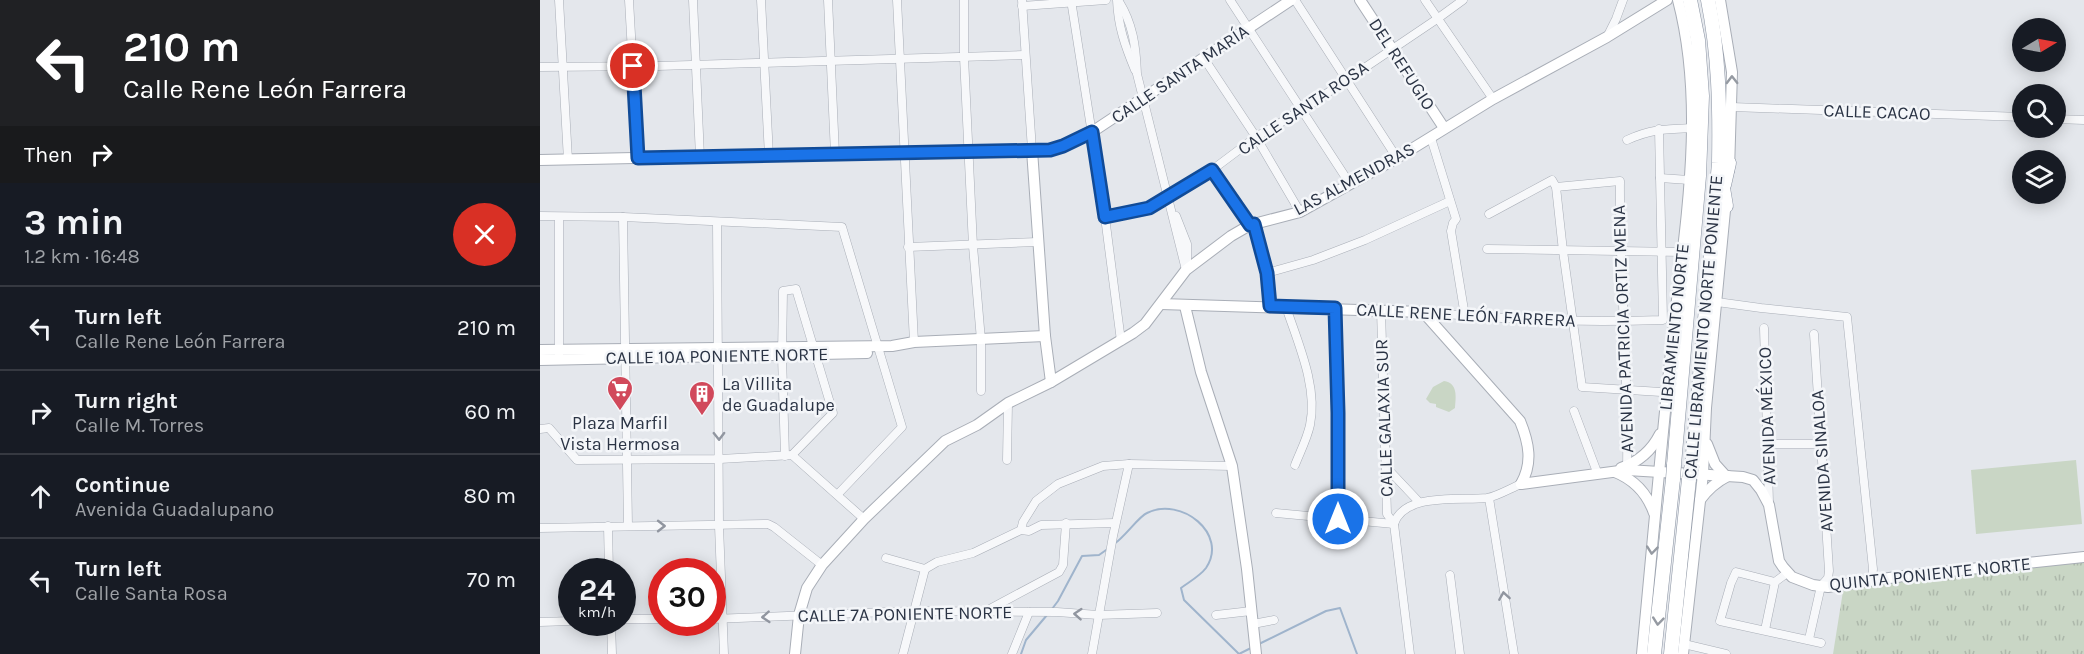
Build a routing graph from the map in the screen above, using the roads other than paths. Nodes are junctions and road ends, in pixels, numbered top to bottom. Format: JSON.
{"nodes":[{"id":1,"x":559,"y":0,"type":"edge"},
{"id":2,"x":629,"y":0,"type":"edge"},
{"id":3,"x":693,"y":0,"type":"edge"},
{"id":4,"x":761,"y":0,"type":"edge"},
{"id":5,"x":828,"y":0,"type":"edge"},
{"id":6,"x":897,"y":0,"type":"edge"},
{"id":7,"x":964,"y":0,"type":"edge"},
{"id":8,"x":1106,"y":0,"type":"edge"},
{"id":9,"x":1118,"y":0,"type":"edge"},
{"id":10,"x":1230,"y":0,"type":"edge"},
{"id":11,"x":1293,"y":0,"type":"edge"},
{"id":12,"x":1360,"y":0,"type":"edge"},
{"id":13,"x":1425,"y":0,"type":"edge"},
{"id":14,"x":1463,"y":0,"type":"edge"},
{"id":15,"x":1623,"y":0,"type":"edge"},
{"id":16,"x":1666,"y":0,"type":"edge"},
{"id":17,"x":1678,"y":0,"type":"edge"},
{"id":18,"x":1690,"y":0,"type":"edge"},
{"id":19,"x":1708,"y":0,"type":"edge"},
{"id":20,"x":1720,"y":0,"type":"edge"},
{"id":21,"x":1071,"y":2,"type":"edge"},
{"id":22,"x":1022,"y":3,"type":"edge"},
{"id":23,"x":1437,"y":19,"type":"junction"},
{"id":24,"x":1247,"y":29,"type":"junction"},
{"id":25,"x":1607,"y":36,"type":"junction"},
{"id":26,"x":1392,"y":48,"type":"junction"},
{"id":27,"x":1024,"y":55,"type":"junction"},
{"id":28,"x":964,"y":57,"type":"junction"},
{"id":29,"x":1203,"y":57,"type":"junction"},
{"id":30,"x":901,"y":60,"type":"junction"},
{"id":31,"x":832,"y":61,"type":"junction"},
{"id":32,"x":764,"y":62,"type":"junction"},
{"id":33,"x":696,"y":64,"type":"junction"},
{"id":34,"x":633,"y":66,"type":"junction"},
{"id":35,"x":540,"y":67,"type":"edge"},
{"id":36,"x":563,"y":67,"type":"junction"},
{"id":37,"x":1347,"y":79,"type":"junction"},
{"id":38,"x":1143,"y":98,"type":"junction"},
{"id":39,"x":1493,"y":99,"type":"junction"},
{"id":40,"x":1732,"y":107,"type":"junction"},
{"id":41,"x":1302,"y":110,"type":"junction"},
{"id":42,"x":2012,"y":117,"type":"edge"},
{"id":43,"x":2066,"y":119,"type":"edge"},
{"id":44,"x":2084,"y":120,"type":"edge"},
{"id":45,"x":1444,"y":128,"type":"junction"},
{"id":46,"x":1692,"y":128,"type":"junction"},
{"id":47,"x":1659,"y":129,"type":"junction"},
{"id":48,"x":1092,"y":132,"type":"junction"},
{"id":49,"x":1256,"y":137,"type":"junction"},
{"id":50,"x":1431,"y":138,"type":"junction"},
{"id":51,"x":1628,"y":140,"type":"dead end"},
{"id":52,"x":1032,"y":150,"type":"junction"},
{"id":53,"x":969,"y":151,"type":"junction"},
{"id":54,"x":904,"y":152,"type":"junction"},
{"id":55,"x":835,"y":154,"type":"junction"},
{"id":56,"x":769,"y":156,"type":"junction"},
{"id":57,"x":700,"y":157,"type":"junction"},
{"id":58,"x":638,"y":158,"type":"junction"},
{"id":59,"x":1397,"y":158,"type":"junction"},
{"id":60,"x":540,"y":160,"type":"edge"},
{"id":61,"x":568,"y":160,"type":"junction"},
{"id":62,"x":1724,"y":163,"type":"junction"},
{"id":63,"x":1212,"y":170,"type":"junction"},
{"id":64,"x":1660,"y":178,"type":"junction"},
{"id":65,"x":1554,"y":183,"type":"junction"},
{"id":66,"x":1694,"y":183,"type":"junction"},
{"id":67,"x":1350,"y":184,"type":"junction"},
{"id":68,"x":1723,"y":189,"type":"junction"},
{"id":69,"x":1168,"y":198,"type":"junction"},
{"id":70,"x":1450,"y":201,"type":"junction"},
{"id":71,"x":1726,"y":206,"type":"junction"},
{"id":72,"x":1300,"y":212,"type":"junction"},
{"id":73,"x":1489,"y":214,"type":"dead end"},
{"id":74,"x":1714,"y":215,"type":"junction"},
{"id":75,"x":540,"y":216,"type":"edge"},
{"id":76,"x":559,"y":217,"type":"junction"},
{"id":77,"x":623,"y":217,"type":"junction"},
{"id":78,"x":1105,"y":217,"type":"junction"},
{"id":79,"x":1691,"y":217,"type":"junction"},
{"id":80,"x":717,"y":222,"type":"junction"},
{"id":81,"x":1252,"y":225,"type":"junction"},
{"id":82,"x":1038,"y":242,"type":"junction"},
{"id":83,"x":973,"y":246,"type":"junction"},
{"id":84,"x":908,"y":247,"type":"junction"},
{"id":85,"x":1487,"y":249,"type":"dead end"},
{"id":86,"x":1563,"y":251,"type":"junction"},
{"id":87,"x":1619,"y":251,"type":"junction"},
{"id":88,"x":1662,"y":252,"type":"junction"},
{"id":89,"x":1682,"y":252,"type":"junction"},
{"id":90,"x":1186,"y":270,"type":"junction"},
{"id":91,"x":1267,"y":273,"type":"junction"},
{"id":92,"x":1717,"y":302,"type":"junction"},
{"id":93,"x":1161,"y":304,"type":"junction"},
{"id":94,"x":1185,"y":306,"type":"junction"},
{"id":95,"x":1270,"y":306,"type":"junction"},
{"id":96,"x":1286,"y":307,"type":"junction"},
{"id":97,"x":1335,"y":308,"type":"junction"},
{"id":98,"x":1381,"y":310,"type":"junction"},
{"id":99,"x":1423,"y":312,"type":"junction"},
{"id":100,"x":1465,"y":316,"type":"junction"},
{"id":101,"x":1572,"y":321,"type":"junction"},
{"id":102,"x":1623,"y":321,"type":"junction"},
{"id":103,"x":1764,"y":328,"type":"dead end"},
{"id":104,"x":1814,"y":334,"type":"dead end"},
{"id":105,"x":1045,"y":336,"type":"junction"},
{"id":106,"x":981,"y":340,"type":"junction"},
{"id":107,"x":1121,"y":341,"type":"junction"},
{"id":108,"x":914,"y":342,"type":"junction"},
{"id":109,"x":879,"y":349,"type":"junction"},
{"id":110,"x":540,"y":350,"type":"edge"},
{"id":111,"x":815,"y":351,"type":"junction"},
{"id":112,"x":719,"y":352,"type":"junction"},
{"id":113,"x":782,"y":352,"type":"junction"},
{"id":114,"x":626,"y":353,"type":"junction"},
{"id":115,"x":559,"y":355,"type":"junction"},
{"id":116,"x":540,"y":360,"type":"edge"},
{"id":117,"x":1051,"y":382,"type":"junction"},
{"id":118,"x":981,"y":391,"type":"dead end"},
{"id":119,"x":1627,"y":392,"type":"junction"},
{"id":120,"x":1661,"y":392,"type":"dead end"},
{"id":121,"x":1008,"y":403,"type":"junction"},
{"id":122,"x":1574,"y":411,"type":"dead end"},
{"id":123,"x":1663,"y":428,"type":"junction"},
{"id":124,"x":540,"y":429,"type":"edge"},
{"id":125,"x":1705,"y":436,"type":"junction"},
{"id":126,"x":1768,"y":444,"type":"junction"},
{"id":127,"x":1821,"y":444,"type":"junction"},
{"id":128,"x":788,"y":455,"type":"junction"},
{"id":129,"x":720,"y":459,"type":"junction"},
{"id":130,"x":626,"y":460,"type":"junction"},
{"id":131,"x":1007,"y":460,"type":"dead end"},
{"id":132,"x":1129,"y":464,"type":"junction"},
{"id":133,"x":1295,"y":465,"type":"dead end"},
{"id":134,"x":1232,"y":466,"type":"junction"},
{"id":135,"x":1385,"y":466,"type":"junction"},
{"id":136,"x":1658,"y":470,"type":"junction"},
{"id":137,"x":1627,"y":471,"type":"junction"},
{"id":138,"x":1769,"y":471,"type":"junction"},
{"id":139,"x":1597,"y":472,"type":"junction"},
{"id":140,"x":1695,"y":473,"type":"junction"},
{"id":141,"x":1728,"y":475,"type":"junction"},
{"id":142,"x":1753,"y":480,"type":"junction"},
{"id":143,"x":1521,"y":484,"type":"junction"},
{"id":144,"x":838,"y":494,"type":"junction"},
{"id":145,"x":1488,"y":498,"type":"junction"},
{"id":146,"x":1700,"y":501,"type":"junction"},
{"id":147,"x":1419,"y":502,"type":"junction"},
{"id":148,"x":1769,"y":505,"type":"junction"},
{"id":149,"x":1276,"y":513,"type":"dead end"},
{"id":150,"x":864,"y":519,"type":"junction"},
{"id":151,"x":1338,"y":519,"type":"junction"},
{"id":152,"x":1655,"y":519,"type":"junction"},
{"id":153,"x":1115,"y":523,"type":"junction"},
{"id":154,"x":1066,"y":524,"type":"junction"},
{"id":155,"x":1394,"y":524,"type":"junction"},
{"id":156,"x":608,"y":526,"type":"junction"},
{"id":157,"x":628,"y":526,"type":"junction"},
{"id":158,"x":719,"y":526,"type":"junction"},
{"id":159,"x":540,"y":528,"type":"edge"},
{"id":160,"x":1021,"y":530,"type":"junction"},
{"id":161,"x":609,"y":558,"type":"edge"},
{"id":162,"x":720,"y":558,"type":"edge"},
{"id":163,"x":886,"y":558,"type":"dead end"},
{"id":164,"x":2084,"y":558,"type":"edge"},
{"id":165,"x":822,"y":565,"type":"junction"},
{"id":166,"x":925,"y":569,"type":"junction"},
{"id":167,"x":1787,"y":573,"type":"junction"},
{"id":168,"x":1450,"y":575,"type":"dead end"},
{"id":169,"x":1872,"y":580,"type":"junction"},
{"id":170,"x":1775,"y":582,"type":"junction"},
{"id":171,"x":1821,"y":586,"type":"junction"},
{"id":172,"x":913,"y":611,"type":"junction"},
{"id":173,"x":1251,"y":611,"type":"junction"},
{"id":174,"x":985,"y":612,"type":"junction"},
{"id":175,"x":1032,"y":612,"type":"junction"},
{"id":176,"x":1157,"y":613,"type":"dead end"},
{"id":177,"x":799,"y":615,"type":"junction"},
{"id":178,"x":1098,"y":615,"type":"junction"},
{"id":179,"x":1215,"y":615,"type":"dead end"},
{"id":180,"x":726,"y":619,"type":"edge"},
{"id":181,"x":1274,"y":620,"type":"dead end"},
{"id":182,"x":558,"y":621,"type":"edge"},
{"id":183,"x":540,"y":622,"type":"edge"},
{"id":184,"x":1253,"y":624,"type":"junction"},
{"id":185,"x":1765,"y":630,"type":"junction"},
{"id":186,"x":611,"y":636,"type":"edge"},
{"id":187,"x":723,"y":636,"type":"edge"},
{"id":188,"x":1809,"y":639,"type":"junction"},
{"id":189,"x":1821,"y":643,"type":"dead end"},
{"id":190,"x":1684,"y":649,"type":"edge"},
{"id":191,"x":612,"y":654,"type":"edge"},
{"id":192,"x":724,"y":654,"type":"edge"},
{"id":193,"x":795,"y":654,"type":"edge"},
{"id":194,"x":903,"y":654,"type":"edge"},
{"id":195,"x":1012,"y":654,"type":"edge"},
{"id":196,"x":1092,"y":654,"type":"edge"},
{"id":197,"x":1256,"y":654,"type":"edge"},
{"id":198,"x":1410,"y":654,"type":"edge"},
{"id":199,"x":1460,"y":654,"type":"edge"},
{"id":200,"x":1514,"y":654,"type":"edge"},
{"id":201,"x":1642,"y":654,"type":"edge"},
{"id":202,"x":1654,"y":654,"type":"edge"},
{"id":203,"x":1671,"y":654,"type":"edge"},
{"id":204,"x":1726,"y":654,"type":"edge"}],
"edges":[{"from":1,"to":36,"type":"street"},
{"from":2,"to":34,"type":"street"},
{"from":3,"to":33,"type":"street"},
{"from":4,"to":32,"type":"street"},
{"from":5,"to":31,"type":"street"},
{"from":6,"to":30,"type":"street"},
{"from":7,"to":28,"type":"street"},
{"from":8,"to":21,"type":"street"},
{"from":9,"to":38,"type":"street"},
{"from":10,"to":24,"type":"street"},
{"from":11,"to":24,"type":"street","name":"CALLE SANTA MARÍA"},
{"from":11,"to":37,"type":"street"},
{"from":12,"to":26,"type":"street","name":"DEL REFUGIO"},
{"from":13,"to":23,"type":"street"},
{"from":14,"to":23,"type":"street","name":"CALLE SANTA ROSA"},
{"from":15,"to":25,"type":"street"},
{"from":16,"to":25,"type":"street","name":"LAS ALMENDRAS"},
{"from":17,"to":46,"type":"street"},
{"from":18,"to":66,"type":"highway","name":"CALLE LIBRAMIENTO NORTE PONIENTE"},
{"from":19,"to":62,"type":"highway","name":"CALLE LIBRAMIENTO NORTE PONIENTE"},
{"from":40,"to":20,"type":"street","one_way":true},
{"from":21,"to":22,"type":"street"},
{"from":21,"to":48,"type":"street"},
{"from":22,"to":27,"type":"street"},
{"from":23,"to":26,"type":"street","name":"CALLE SANTA ROSA"},
{"from":23,"to":39,"type":"street"},
{"from":24,"to":29,"type":"street","name":"CALLE SANTA MARÍA"},
{"from":24,"to":41,"type":"street"},
{"from":25,"to":39,"type":"street","name":"LAS ALMENDRAS"},
{"from":26,"to":37,"type":"street","name":"CALLE SANTA ROSA"},
{"from":26,"to":45,"type":"street","name":"DEL REFUGIO"},
{"from":27,"to":28,"type":"street"},
{"from":27,"to":52,"type":"street"},
{"from":28,"to":30,"type":"street"},
{"from":28,"to":53,"type":"street"},
{"from":29,"to":38,"type":"street","name":"CALLE SANTA MARÍA"},
{"from":29,"to":49,"type":"street"},
{"from":30,"to":31,"type":"street"},
{"from":30,"to":54,"type":"street"},
{"from":31,"to":32,"type":"street"},
{"from":31,"to":55,"type":"street"},
{"from":32,"to":33,"type":"street"},
{"from":32,"to":56,"type":"street"},
{"from":33,"to":34,"type":"street"},
{"from":33,"to":57,"type":"street"},
{"from":34,"to":36,"type":"street"},
{"from":34,"to":58,"type":"street"},
{"from":35,"to":36,"type":"street"},
{"from":36,"to":61,"type":"street"},
{"from":37,"to":41,"type":"street","name":"CALLE SANTA ROSA"},
{"from":37,"to":59,"type":"street"},
{"from":38,"to":48,"type":"street","name":"CALLE SANTA MARÍA"},
{"from":38,"to":69,"type":"street"},
{"from":39,"to":45,"type":"street","name":"LAS ALMENDRAS"},
{"from":40,"to":42,"type":"street","name":"CALLE CACAO"},
{"from":40,"to":62,"type":"street"},
{"from":41,"to":49,"type":"street","name":"CALLE SANTA ROSA"},
{"from":41,"to":67,"type":"street"},
{"from":43,"to":44,"type":"street"},
{"from":45,"to":50,"type":"street","name":"LAS ALMENDRAS"},
{"from":46,"to":47,"type":"street"},
{"from":46,"to":66,"type":"street"},
{"from":47,"to":51,"type":"street"},
{"from":47,"to":64,"type":"street"},
{"from":48,"to":52,"type":"street","name":"CALLE SANTA MARÍA"},
{"from":48,"to":78,"type":"street"},
{"from":49,"to":63,"type":"street","name":"CALLE SANTA ROSA"},
{"from":49,"to":72,"type":"street"},
{"from":50,"to":59,"type":"street","name":"LAS ALMENDRAS"},
{"from":50,"to":70,"type":"street"},
{"from":52,"to":53,"type":"street","name":"CALLE SANTA MARÍA"},
{"from":52,"to":82,"type":"street"},
{"from":53,"to":54,"type":"street","name":"CALLE SANTA MARÍA"},
{"from":53,"to":83,"type":"street"},
{"from":54,"to":55,"type":"street","name":"CALLE SANTA MARÍA"},
{"from":54,"to":84,"type":"street"},
{"from":55,"to":56,"type":"street","name":"CALLE SANTA MARÍA"},
{"from":56,"to":57,"type":"street","name":"CALLE SANTA MARÍA"},
{"from":57,"to":58,"type":"street","name":"CALLE SANTA MARÍA"},
{"from":58,"to":61,"type":"street","name":"CALLE SANTA MARÍA"},
{"from":59,"to":67,"type":"street","name":"LAS ALMENDRAS"},
{"from":60,"to":61,"type":"street","name":"CALLE SANTA MARÍA"},
{"from":62,"to":68,"type":"highway"},
{"from":62,"to":71,"type":"street"},
{"from":62,"to":74,"type":"highway","name":"CALLE LIBRAMIENTO NORTE PONIENTE"},
{"from":63,"to":69,"type":"street","name":"CALLE SANTA ROSA"},
{"from":63,"to":81,"type":"street"},
{"from":64,"to":66,"type":"street"},
{"from":64,"to":88,"type":"street"},
{"from":65,"to":73,"type":"street"},
{"from":65,"to":86,"type":"street"},
{"from":65,"to":87,"type":"street","name":"AVENIDA PATRICIA ORTIZ MENA"},
{"from":66,"to":79,"type":"highway","name":"CALLE LIBRAMIENTO NORTE PONIENTE"},
{"from":67,"to":72,"type":"street","name":"LAS ALMENDRAS"},
{"from":68,"to":71,"type":"highway"},
{"from":68,"to":74,"type":"highway"},
{"from":69,"to":78,"type":"street","name":"CALLE SANTA ROSA"},
{"from":69,"to":90,"type":"street"},
{"from":70,"to":91,"type":"street"},
{"from":70,"to":100,"type":"street"},
{"from":71,"to":92,"type":"street"},
{"from":72,"to":81,"type":"street","name":"LAS ALMENDRAS"},
{"from":74,"to":140,"type":"highway","name":"CALLE LIBRAMIENTO NORTE PONIENTE"},
{"from":75,"to":76,"type":"street"},
{"from":76,"to":77,"type":"street"},
{"from":76,"to":115,"type":"street"},
{"from":77,"to":80,"type":"street"},
{"from":77,"to":114,"type":"street"},
{"from":78,"to":107,"type":"street"},
{"from":79,"to":89,"type":"street","name":"LIBRAMIENTO NORTE"},
{"from":79,"to":202,"type":"highway","name":"CALLE LIBRAMIENTO NORTE PONIENTE","one_way":true},
{"from":80,"to":109,"type":"street"},
{"from":80,"to":112,"type":"street"},
{"from":81,"to":90,"type":"street","name":"LAS ALMENDRAS"},
{"from":81,"to":91,"type":"street"},
{"from":82,"to":83,"type":"street"},
{"from":82,"to":105,"type":"street"},
{"from":83,"to":84,"type":"street"},
{"from":83,"to":106,"type":"street"},
{"from":84,"to":108,"type":"street"},
{"from":85,"to":86,"type":"street"},
{"from":86,"to":87,"type":"street"},
{"from":86,"to":101,"type":"street"},
{"from":87,"to":88,"type":"street"},
{"from":87,"to":102,"type":"street","name":"AVENIDA PATRICIA ORTIZ MENA"},
{"from":88,"to":89,"type":"street"},
{"from":88,"to":102,"type":"street","name":"CALLE RENE LEÓN FARRERA"},
{"from":89,"to":123,"type":"street","name":"LIBRAMIENTO NORTE"},
{"from":90,"to":93,"type":"street","name":"LAS ALMENDRAS"},
{"from":91,"to":95,"type":"street"},
{"from":92,"to":125,"type":"street"},
{"from":92,"to":169,"type":"street"},
{"from":93,"to":94,"type":"street","name":"CALLE RENE LEÓN FARRERA"},
{"from":93,"to":107,"type":"street","name":"LAS ALMENDRAS"},
{"from":94,"to":95,"type":"street","name":"CALLE RENE LEÓN FARRERA"},
{"from":94,"to":134,"type":"street"},
{"from":95,"to":96,"type":"street","name":"CALLE RENE LEÓN FARRERA"},
{"from":96,"to":97,"type":"street","name":"CALLE RENE LEÓN FARRERA"},
{"from":96,"to":133,"type":"street"},
{"from":97,"to":98,"type":"street","name":"CALLE RENE LEÓN FARRERA"},
{"from":97,"to":151,"type":"street"},
{"from":98,"to":99,"type":"street","name":"CALLE RENE LEÓN FARRERA"},
{"from":98,"to":135,"type":"street","name":"CALLE GALAXIA SUR"},
{"from":99,"to":100,"type":"street","name":"CALLE RENE LEÓN FARRERA"},
{"from":99,"to":143,"type":"street"},
{"from":100,"to":101,"type":"street","name":"CALLE RENE LEÓN FARRERA"},
{"from":101,"to":102,"type":"street","name":"CALLE RENE LEÓN FARRERA"},
{"from":101,"to":119,"type":"street"},
{"from":102,"to":119,"type":"street","name":"AVENIDA PATRICIA ORTIZ MENA"},
{"from":103,"to":126,"type":"street","name":"AVENIDA MÉXICO"},
{"from":104,"to":127,"type":"street","name":"AVENIDA SINALOA"},
{"from":105,"to":106,"type":"street","name":"CALLE 10A PONIENTE NORTE"},
{"from":105,"to":117,"type":"street"},
{"from":106,"to":108,"type":"street","name":"CALLE 10A PONIENTE NORTE"},
{"from":106,"to":118,"type":"street"},
{"from":107,"to":117,"type":"street","name":"LAS ALMENDRAS"},
{"from":108,"to":109,"type":"street","name":"CALLE 10A PONIENTE NORTE"},
{"from":109,"to":111,"type":"street","name":"CALLE 10A PONIENTE NORTE"},
{"from":109,"to":144,"type":"street"},
{"from":110,"to":115,"type":"street","name":"CALLE 10A PONIENTE NORTE"},
{"from":111,"to":113,"type":"street","name":"CALLE 10A PONIENTE NORTE"},
{"from":111,"to":113,"type":"street"},
{"from":111,"to":128,"type":"street"},
{"from":112,"to":113,"type":"street","name":"CALLE 10A PONIENTE NORTE"},
{"from":112,"to":114,"type":"street","name":"CALLE 10A PONIENTE NORTE"},
{"from":112,"to":129,"type":"street","one_way":true},
{"from":113,"to":128,"type":"street"},
{"from":114,"to":115,"type":"street","name":"CALLE 10A PONIENTE NORTE"},
{"from":114,"to":130,"type":"street"},
{"from":115,"to":116,"type":"street","name":"CALLE 10A PONIENTE NORTE"},
{"from":117,"to":121,"type":"street","name":"LAS ALMENDRAS"},
{"from":119,"to":120,"type":"street"},
{"from":119,"to":137,"type":"street","name":"AVENIDA PATRICIA ORTIZ MENA"},
{"from":121,"to":131,"type":"street"},
{"from":121,"to":150,"type":"street","name":"LAS ALMENDRAS"},
{"from":122,"to":139,"type":"street"},
{"from":123,"to":136,"type":"street","name":"LIBRAMIENTO NORTE"},
{"from":123,"to":137,"type":"street"},
{"from":124,"to":130,"type":"street"},
{"from":125,"to":140,"type":"street"},
{"from":125,"to":141,"type":"street"},
{"from":126,"to":127,"type":"street"},
{"from":126,"to":138,"type":"street","name":"AVENIDA MÉXICO"},
{"from":127,"to":171,"type":"street","name":"AVENIDA SINALOA"},
{"from":128,"to":129,"type":"street"},
{"from":128,"to":144,"type":"street"},
{"from":129,"to":130,"type":"street"},
{"from":129,"to":158,"type":"street"},
{"from":130,"to":157,"type":"street"},
{"from":132,"to":134,"type":"street"},
{"from":132,"to":153,"type":"street"},
{"from":132,"to":160,"type":"street"},
{"from":134,"to":173,"type":"street"},
{"from":135,"to":147,"type":"street"},
{"from":135,"to":155,"type":"street","name":"CALLE GALAXIA SUR"},
{"from":136,"to":137,"type":"street"},
{"from":136,"to":140,"type":"street"},
{"from":136,"to":152,"type":"street","name":"LIBRAMIENTO NORTE"},
{"from":137,"to":139,"type":"street"},
{"from":137,"to":152,"type":"street"},
{"from":138,"to":142,"type":"street"},
{"from":138,"to":148,"type":"street","name":"AVENIDA MÉXICO"},
{"from":139,"to":143,"type":"street"},
{"from":140,"to":141,"type":"street"},
{"from":140,"to":146,"type":"street"},
{"from":140,"to":203,"type":"highway","name":"CALLE LIBRAMIENTO NORTE PONIENTE"},
{"from":141,"to":142,"type":"street"},
{"from":141,"to":146,"type":"street"},
{"from":142,"to":148,"type":"street"},
{"from":143,"to":145,"type":"street"},
{"from":144,"to":150,"type":"street"},
{"from":145,"to":147,"type":"street"},
{"from":200,"to":145,"type":"street","one_way":true},
{"from":146,"to":190,"type":"street"},
{"from":147,"to":155,"type":"street"},
{"from":148,"to":167,"type":"street"},
{"from":149,"to":151,"type":"street"},
{"from":150,"to":165,"type":"street","name":"LAS ALMENDRAS"},
{"from":151,"to":155,"type":"street"},
{"from":152,"to":201,"type":"street","name":"LIBRAMIENTO NORTE","one_way":true},
{"from":153,"to":154,"type":"street"},
{"from":153,"to":178,"type":"street"},
{"from":154,"to":160,"type":"street"},
{"from":154,"to":174,"type":"street"},
{"from":155,"to":198,"type":"street","name":"CALLE GALAXIA SUR"},
{"from":156,"to":157,"type":"street"},
{"from":156,"to":159,"type":"street"},
{"from":156,"to":161,"type":"street"},
{"from":157,"to":158,"type":"street","one_way":true},
{"from":158,"to":162,"type":"street"},
{"from":158,"to":165,"type":"street"},
{"from":160,"to":166,"type":"street"},
{"from":163,"to":166,"type":"street"},
{"from":164,"to":169,"type":"street","name":"QUINTA PONIENTE NORTE"},
{"from":165,"to":177,"type":"street","name":"LAS ALMENDRAS"},
{"from":166,"to":172,"type":"street"},
{"from":167,"to":170,"type":"street"},
{"from":167,"to":171,"type":"street","name":"QUINTA PONIENTE NORTE"},
{"from":168,"to":199,"type":"street"},
{"from":169,"to":171,"type":"street","name":"QUINTA PONIENTE NORTE"},
{"from":170,"to":185,"type":"street"},
{"from":170,"to":185,"type":"street"},
{"from":171,"to":188,"type":"street","name":"AVENIDA SINALOA"},
{"from":172,"to":174,"type":"street","name":"CALLE 7A PONIENTE NORTE"},
{"from":172,"to":177,"type":"street","name":"CALLE 7A PONIENTE NORTE"},
{"from":172,"to":194,"type":"street"},
{"from":173,"to":179,"type":"street"},
{"from":173,"to":184,"type":"street"},
{"from":174,"to":175,"type":"street","name":"CALLE 7A PONIENTE NORTE"},
{"from":178,"to":175,"type":"street","name":"CALLE 7A PONIENTE NORTE","one_way":true},
{"from":175,"to":195,"type":"street"},
{"from":176,"to":178,"type":"street","name":"CALLE 7A PONIENTE NORTE"},
{"from":177,"to":180,"type":"street","name":"CALLE 7A PONIENTE NORTE","one_way":true},
{"from":177,"to":193,"type":"street","name":"LAS ALMENDRAS"},
{"from":178,"to":196,"type":"street"},
{"from":181,"to":184,"type":"street"},
{"from":182,"to":183,"type":"street"},
{"from":184,"to":197,"type":"street"},
{"from":185,"to":188,"type":"street"},
{"from":186,"to":191,"type":"street"},
{"from":187,"to":192,"type":"street"},
{"from":188,"to":189,"type":"street"},
{"from":190,"to":204,"type":"street"}]}
